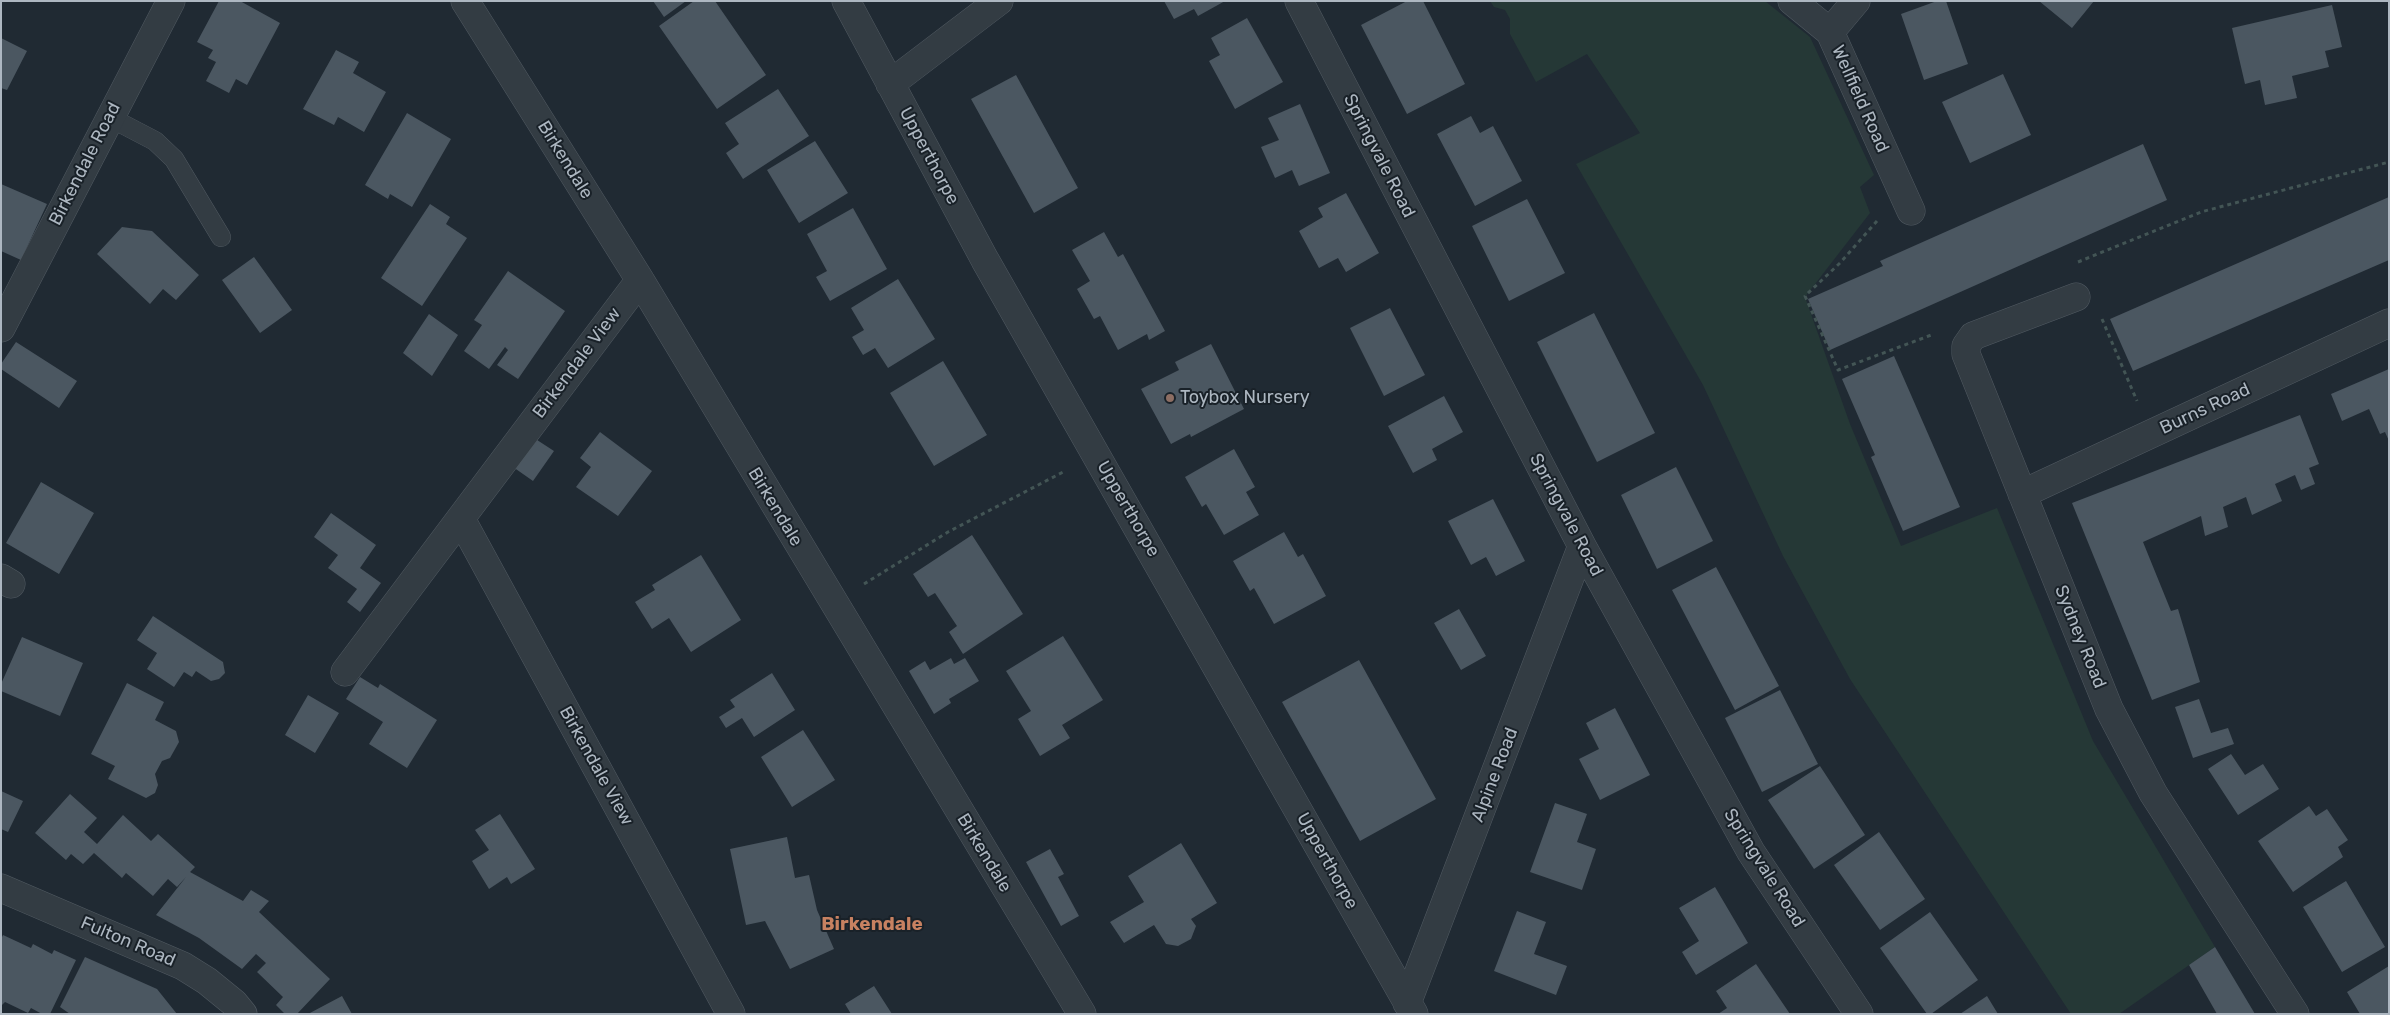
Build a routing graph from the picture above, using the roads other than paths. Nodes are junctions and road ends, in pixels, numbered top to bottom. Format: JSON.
{"nodes":[{"id":1,"x":171,"y":1,"type":"edge"},
{"id":2,"x":465,"y":1,"type":"edge"},
{"id":3,"x":846,"y":1,"type":"edge"},
{"id":4,"x":1000,"y":1,"type":"edge"},
{"id":5,"x":1299,"y":1,"type":"edge"},
{"id":6,"x":1792,"y":1,"type":"edge"},
{"id":7,"x":1856,"y":1,"type":"edge"},
{"id":8,"x":1830,"y":32,"type":"junction"},
{"id":9,"x":890,"y":84,"type":"junction"},
{"id":10,"x":109,"y":117,"type":"junction"},
{"id":11,"x":1906,"y":202,"type":"road end"},
{"id":12,"x":221,"y":236,"type":"dead end"},
{"id":13,"x":640,"y":280,"type":"junction"},
{"id":14,"x":2076,"y":297,"type":"road end"},
{"id":15,"x":2389,"y":323,"type":"edge"},
{"id":16,"x":1,"y":328,"type":"edge"},
{"id":17,"x":2022,"y":494,"type":"junction"},
{"id":18,"x":461,"y":518,"type":"junction"},
{"id":19,"x":1582,"y":546,"type":"junction"},
{"id":20,"x":345,"y":672,"type":"dead end"},
{"id":21,"x":1,"y":888,"type":"edge"},
{"id":22,"x":1411,"y":1008,"type":"edge"},
{"id":23,"x":243,"y":1014,"type":"edge"},
{"id":24,"x":731,"y":1014,"type":"edge"},
{"id":25,"x":1082,"y":1014,"type":"edge"},
{"id":26,"x":1859,"y":1014,"type":"edge"},
{"id":27,"x":2296,"y":1014,"type":"edge"}],
"edges":[{"from":1,"to":10,"type":"street","name":"Birkendale Road"},
{"from":2,"to":13,"type":"street","name":"Birkendale"},
{"from":3,"to":9,"type":"street","name":"Upperthorpe"},
{"from":4,"to":9,"type":"street"},
{"from":5,"to":19,"type":"street","name":"Springvale Road"},
{"from":6,"to":8,"type":"street","name":"Wellfield Road"},
{"from":7,"to":8,"type":"street"},
{"from":8,"to":11,"type":"street","name":"Wellfield Road"},
{"from":9,"to":22,"type":"street","name":"Upperthorpe"},
{"from":10,"to":12,"type":"lane"},
{"from":10,"to":16,"type":"street","name":"Birkendale Road"},
{"from":13,"to":18,"type":"street","name":"Birkendale View"},
{"from":13,"to":25,"type":"street","name":"Birkendale"},
{"from":14,"to":17,"type":"street","name":"Sydney Road"},
{"from":15,"to":17,"type":"street","name":"Burns Road"},
{"from":17,"to":27,"type":"street","name":"Sydney Road"},
{"from":18,"to":20,"type":"street","name":"Birkendale View"},
{"from":18,"to":24,"type":"street","name":"Birkendale View"},
{"from":19,"to":22,"type":"street","name":"Alpine Road"},
{"from":19,"to":26,"type":"street","name":"Springvale Road"},
{"from":21,"to":23,"type":"street","name":"Fulton Road"}]}
